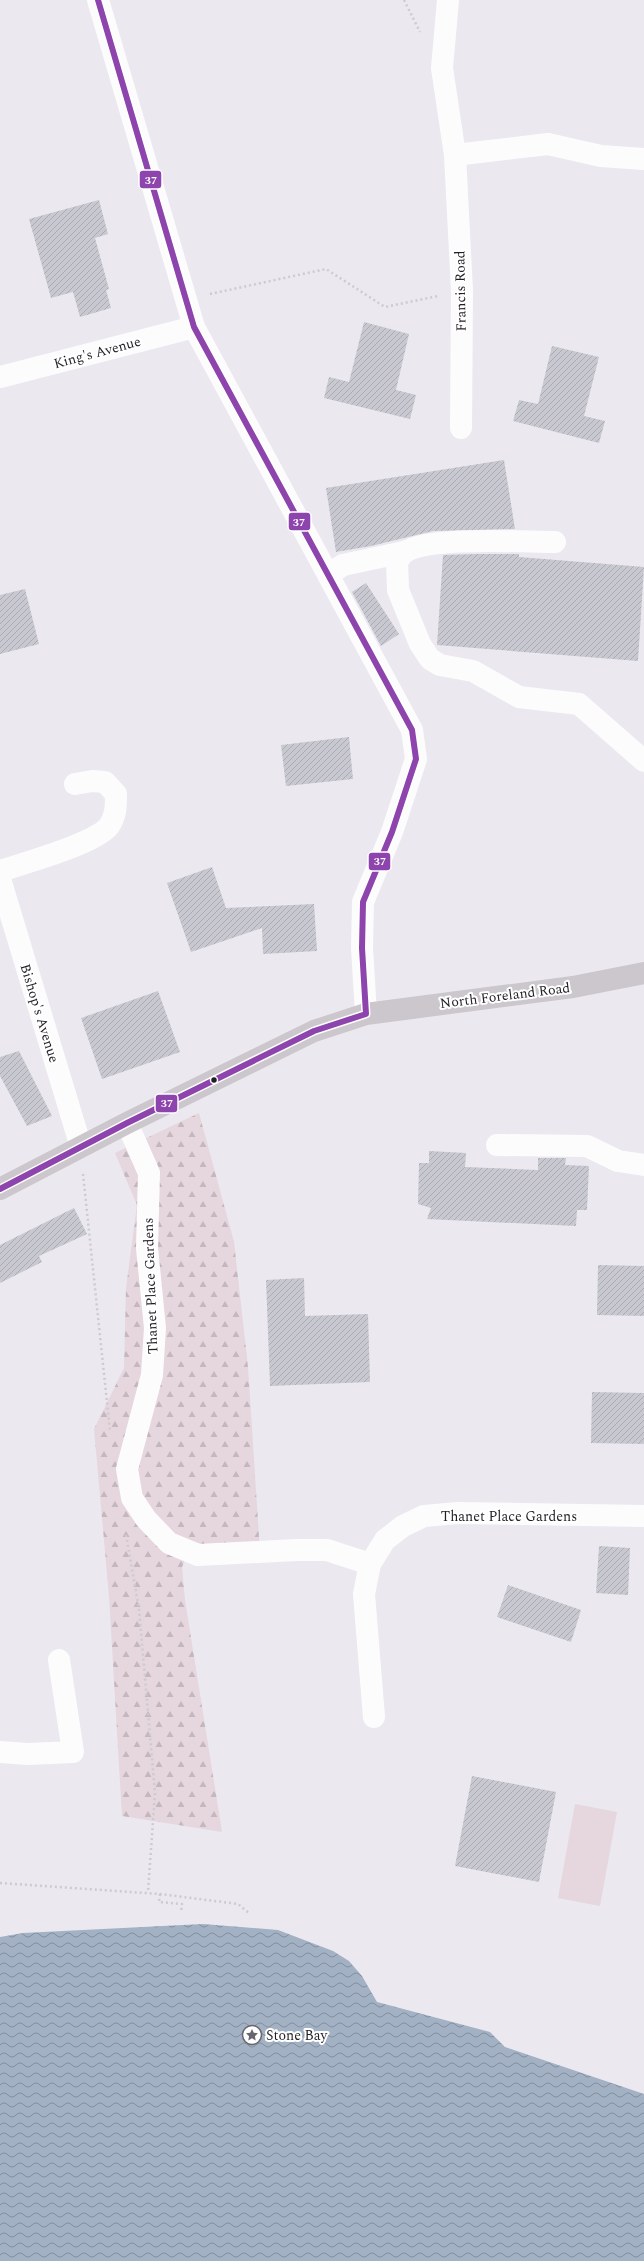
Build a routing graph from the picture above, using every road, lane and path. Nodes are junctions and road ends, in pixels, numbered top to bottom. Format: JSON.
{"nodes":[{"id":1,"x":98,"y":0,"type":"edge"},
{"id":2,"x":448,"y":0,"type":"edge"},
{"id":3,"x":455,"y":155,"type":"junction"},
{"id":4,"x":644,"y":160,"type":"edge"},
{"id":5,"x":462,"y":291,"type":"junction"},
{"id":6,"x":185,"y":299,"type":"junction"},
{"id":7,"x":194,"y":327,"type":"junction"},
{"id":8,"x":0,"y":377,"type":"edge"},
{"id":9,"x":461,"y":428,"type":"dead end"},
{"id":10,"x":555,"y":542,"type":"dead end"},
{"id":11,"x":404,"y":552,"type":"junction"},
{"id":12,"x":328,"y":575,"type":"junction"},
{"id":13,"x":644,"y":761,"type":"edge"},
{"id":14,"x":75,"y":784,"type":"dead end"},
{"id":15,"x":0,"y":871,"type":"edge"},
{"id":16,"x":0,"y":879,"type":"edge"},
{"id":17,"x":644,"y":973,"type":"edge"},
{"id":18,"x":366,"y":1014,"type":"junction"},
{"id":19,"x":127,"y":1123,"type":"junction"},
{"id":20,"x":497,"y":1145,"type":"dead end"},
{"id":21,"x":81,"y":1147,"type":"junction"},
{"id":22,"x":644,"y":1165,"type":"edge"},
{"id":23,"x":0,"y":1189,"type":"edge"},
{"id":24,"x":111,"y":1435,"type":"dead end"},
{"id":25,"x":644,"y":1516,"type":"edge"},
{"id":26,"x":126,"y":1534,"type":"dead end"},
{"id":27,"x":370,"y":1564,"type":"junction"},
{"id":28,"x":59,"y":1660,"type":"dead end"},
{"id":29,"x":374,"y":1716,"type":"dead end"},
{"id":30,"x":0,"y":1752,"type":"edge"},
{"id":31,"x":0,"y":1883,"type":"edge"},
{"id":32,"x":148,"y":1892,"type":"junction"},
{"id":33,"x":160,"y":1894,"type":"junction"},
{"id":34,"x":181,"y":1912,"type":"dead end"},
{"id":35,"x":250,"y":1914,"type":"dead end"}],
"edges":[{"from":1,"to":6,"type":"street"},
{"from":2,"to":3,"type":"street","name":"Francis Road"},
{"from":3,"to":4,"type":"street"},
{"from":3,"to":5,"type":"street","name":"Francis Road"},
{"from":5,"to":6,"type":"path"},
{"from":5,"to":9,"type":"street","name":"Francis Road"},
{"from":6,"to":7,"type":"street"},
{"from":7,"to":8,"type":"street","name":"King's Avenue"},
{"from":7,"to":12,"type":"street"},
{"from":10,"to":11,"type":"street"},
{"from":11,"to":12,"type":"street"},
{"from":11,"to":13,"type":"street"},
{"from":12,"to":18,"type":"street"},
{"from":14,"to":15,"type":"street"},
{"from":16,"to":21,"type":"street","name":"Bishop's Avenue"},
{"from":17,"to":18,"type":"main road","name":"North Foreland Road"},
{"from":18,"to":19,"type":"main road","name":"North Foreland Road"},
{"from":19,"to":21,"type":"main road","name":"North Foreland Road"},
{"from":19,"to":27,"type":"street","name":"Thanet Place Gardens"},
{"from":20,"to":22,"type":"street"},
{"from":21,"to":23,"type":"main road","name":"North Foreland Road"},
{"from":21,"to":24,"type":"path"},
{"from":25,"to":27,"type":"street","name":"Thanet Place Gardens"},
{"from":26,"to":32,"type":"path"},
{"from":27,"to":29,"type":"street","name":"Thanet Place Gardens"},
{"from":28,"to":30,"type":"street"},
{"from":31,"to":32,"type":"path"},
{"from":32,"to":33,"type":"path"},
{"from":33,"to":34,"type":"path"},
{"from":33,"to":35,"type":"path"}]}
